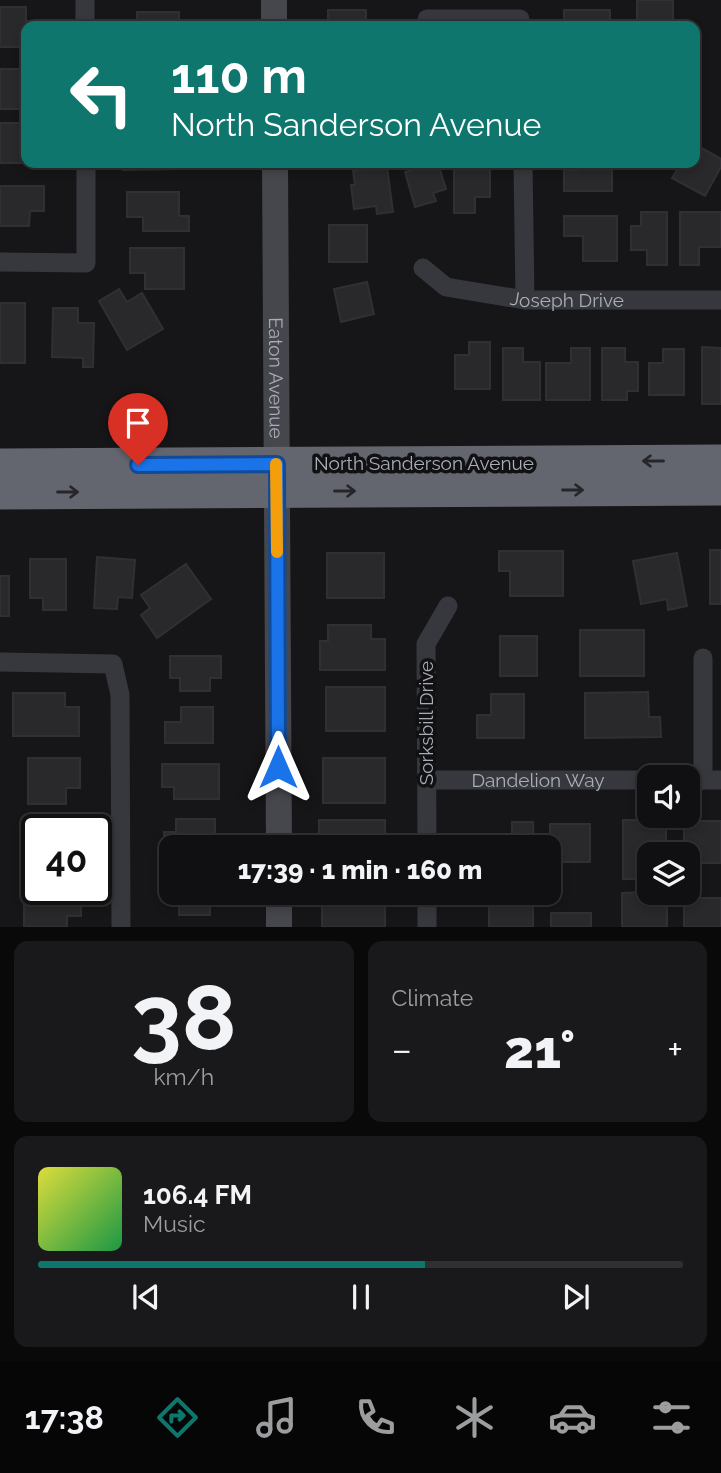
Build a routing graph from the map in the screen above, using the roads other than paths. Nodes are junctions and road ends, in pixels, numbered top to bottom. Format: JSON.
{"nodes":[{"id":1,"x":85,"y":0,"type":"edge"},
{"id":2,"x":274,"y":0,"type":"edge"},
{"id":3,"x":520,"y":15,"type":"edge"},
{"id":4,"x":427,"y":19,"type":"dead end"},
{"id":5,"x":85,"y":21,"type":"edge"},
{"id":6,"x":274,"y":21,"type":"edge"},
{"id":7,"x":86,"y":168,"type":"edge"},
{"id":8,"x":275,"y":168,"type":"edge"},
{"id":9,"x":523,"y":168,"type":"edge"},
{"id":10,"x":0,"y":262,"type":"edge"},
{"id":11,"x":423,"y":268,"type":"dead end"},
{"id":12,"x":525,"y":300,"type":"junction"},
{"id":13,"x":721,"y":300,"type":"edge"},
{"id":14,"x":721,"y":461,"type":"edge"},
{"id":15,"x":0,"y":465,"type":"edge"},
{"id":16,"x":277,"y":478,"type":"junction"},
{"id":17,"x":721,"y":489,"type":"edge"},
{"id":18,"x":0,"y":493,"type":"edge"},
{"id":19,"x":448,"y":606,"type":"dead end"},
{"id":20,"x":702,"y":658,"type":"dead end"},
{"id":21,"x":0,"y":662,"type":"edge"},
{"id":22,"x":426,"y":780,"type":"junction"},
{"id":23,"x":637,"y":780,"type":"edge"},
{"id":24,"x":704,"y":780,"type":"edge"},
{"id":25,"x":279,"y":835,"type":"edge"},
{"id":26,"x":426,"y":835,"type":"edge"},
{"id":27,"x":279,"y":905,"type":"edge"},
{"id":28,"x":427,"y":905,"type":"edge"},
{"id":29,"x":121,"y":927,"type":"edge"},
{"id":30,"x":279,"y":927,"type":"edge"},
{"id":31,"x":427,"y":927,"type":"edge"}],
"edges":[{"from":1,"to":5,"type":"street"},
{"from":2,"to":6,"type":"street"},
{"from":3,"to":4,"type":"street"},
{"from":7,"to":10,"type":"street"},
{"from":8,"to":16,"type":"street","name":"Eaton Avenue"},
{"from":9,"to":12,"type":"street"},
{"from":11,"to":12,"type":"street","name":"Joseph Drive"},
{"from":12,"to":13,"type":"street","name":"Joseph Drive"},
{"from":14,"to":16,"type":"highway","name":"North Sanderson Avenue","one_way":true},
{"from":15,"to":16,"type":"highway","name":"North Sanderson Avenue"},
{"from":16,"to":17,"type":"highway","name":"North Sanderson Avenue","one_way":true},
{"from":18,"to":16,"type":"highway","name":"North Sanderson Avenue","one_way":true},
{"from":16,"to":25,"type":"street","name":"Eaton Avenue"},
{"from":19,"to":22,"type":"street","name":"Sorksbill Drive"},
{"from":20,"to":24,"type":"street"},
{"from":21,"to":29,"type":"street"},
{"from":22,"to":23,"type":"street","name":"Dandelion Way"},
{"from":22,"to":26,"type":"street","name":"Sorksbill Drive"},
{"from":27,"to":30,"type":"street"},
{"from":28,"to":31,"type":"street"}]}
